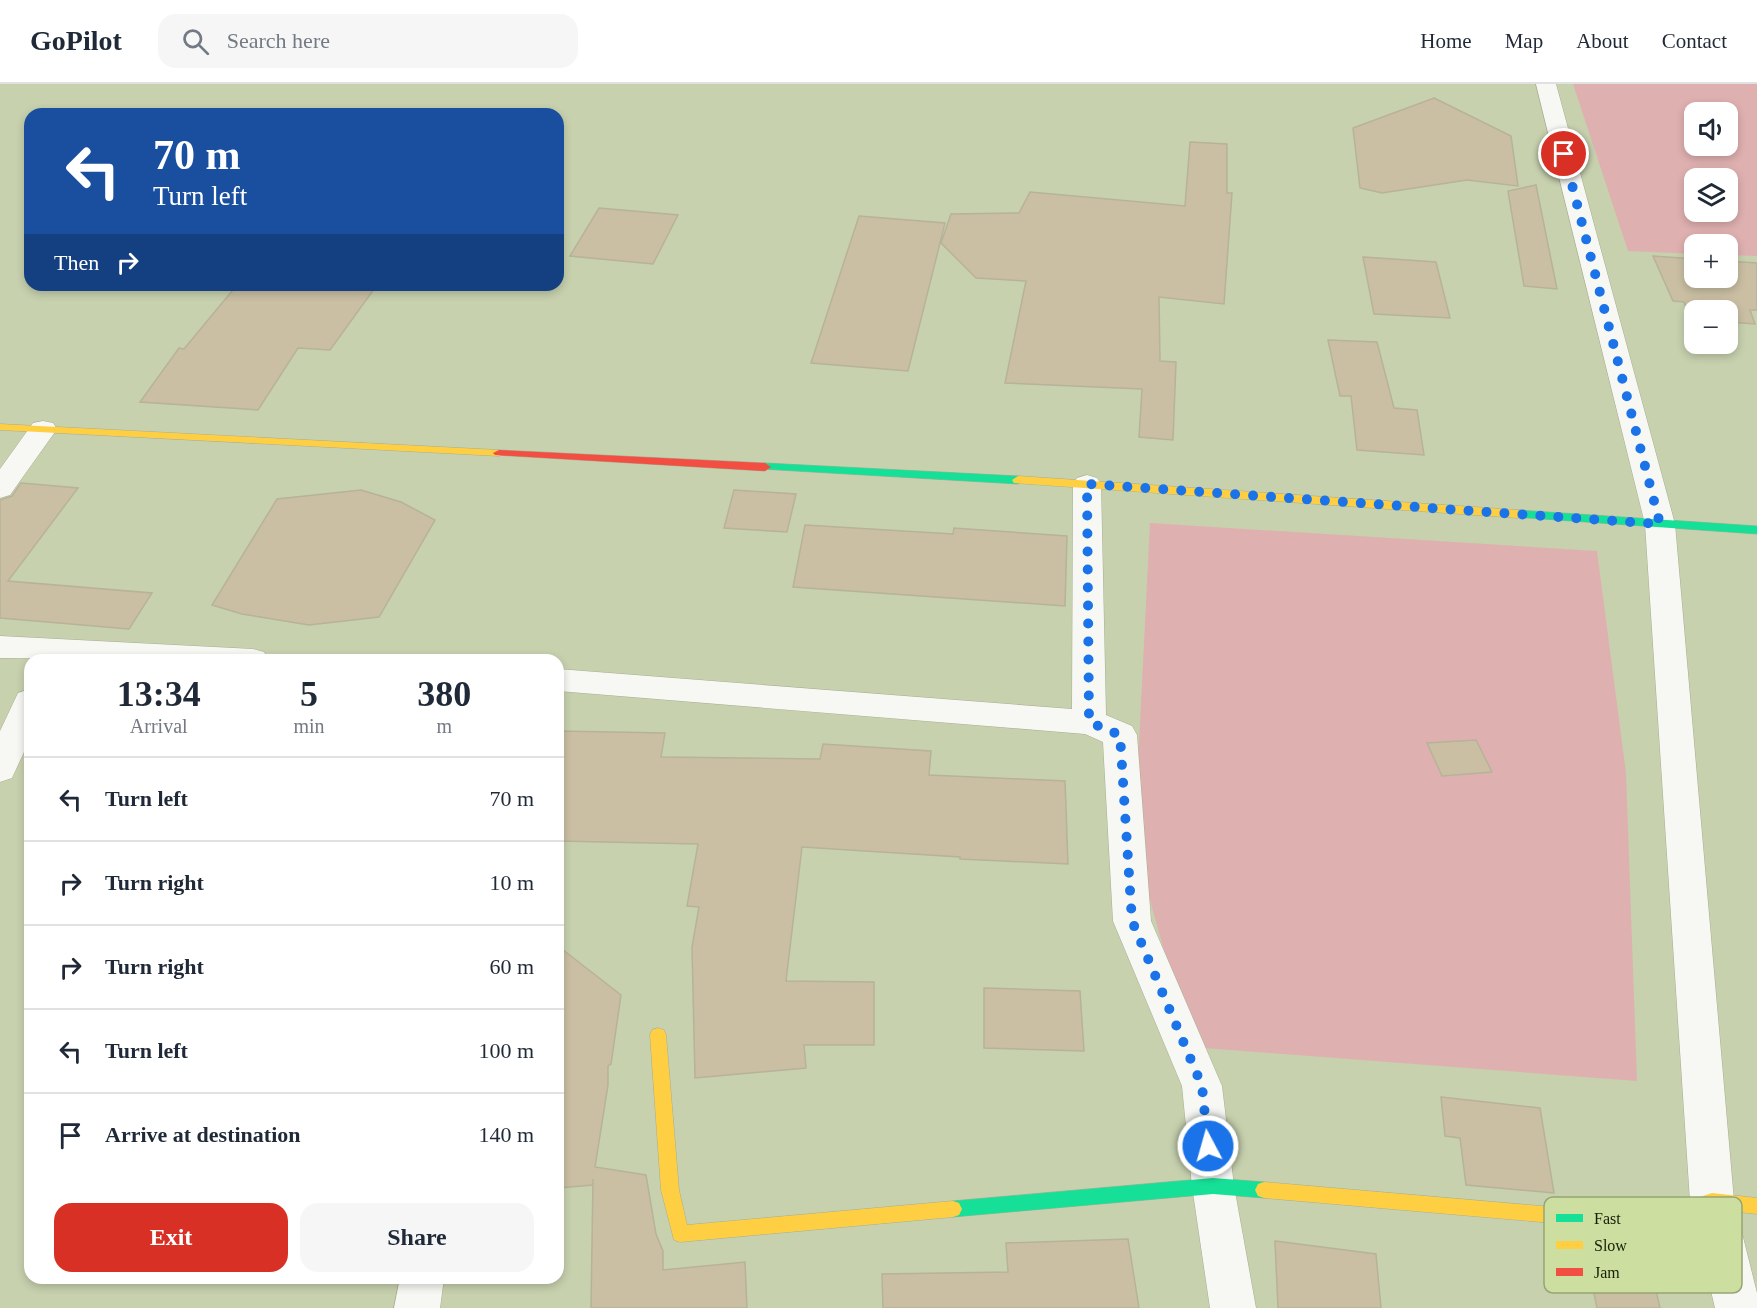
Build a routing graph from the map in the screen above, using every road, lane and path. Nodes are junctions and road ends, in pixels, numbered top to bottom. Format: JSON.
{"nodes":[{"id":1,"x":1546,"y":84,"type":"edge"},
{"id":2,"x":0,"y":427,"type":"edge"},
{"id":3,"x":43,"y":429,"type":"junction"},
{"id":4,"x":1087,"y":484,"type":"junction"},
{"id":5,"x":0,"y":489,"type":"edge"},
{"id":6,"x":1660,"y":524,"type":"junction"},
{"id":7,"x":1757,"y":530,"type":"edge"},
{"id":8,"x":0,"y":647,"type":"edge"},
{"id":9,"x":44,"y":654,"type":"edge"},
{"id":10,"x":564,"y":680,"type":"edge"},
{"id":11,"x":24,"y":715,"type":"edge"},
{"id":12,"x":1089,"y":722,"type":"junction"},
{"id":13,"x":0,"y":769,"type":"edge"},
{"id":14,"x":658,"y":1035,"type":"dead end"},
{"id":15,"x":1213,"y":1186,"type":"junction"},
{"id":16,"x":1712,"y":1197,"type":"edge"},
{"id":17,"x":1742,"y":1205,"type":"edge"},
{"id":18,"x":1757,"y":1206,"type":"edge"},
{"id":19,"x":1544,"y":1214,"type":"edge"},
{"id":20,"x":421,"y":1284,"type":"edge"},
{"id":21,"x":1734,"y":1293,"type":"edge"},
{"id":22,"x":417,"y":1308,"type":"edge"},
{"id":23,"x":1233,"y":1308,"type":"edge"},
{"id":24,"x":1738,"y":1308,"type":"edge"}],
"edges":[{"from":1,"to":6,"type":"street"},
{"from":2,"to":3,"type":"street"},
{"from":3,"to":4,"type":"street"},
{"from":3,"to":5,"type":"street"},
{"from":4,"to":6,"type":"street"},
{"from":4,"to":12,"type":"street"},
{"from":6,"to":7,"type":"street"},
{"from":6,"to":16,"type":"street"},
{"from":8,"to":9,"type":"street"},
{"from":10,"to":12,"type":"street"},
{"from":11,"to":13,"type":"street"},
{"from":12,"to":15,"type":"street"},
{"from":14,"to":15,"type":"street"},
{"from":15,"to":19,"type":"street"},
{"from":15,"to":23,"type":"street"},
{"from":17,"to":18,"type":"street"},
{"from":20,"to":22,"type":"street"},
{"from":21,"to":24,"type":"street"}]}
